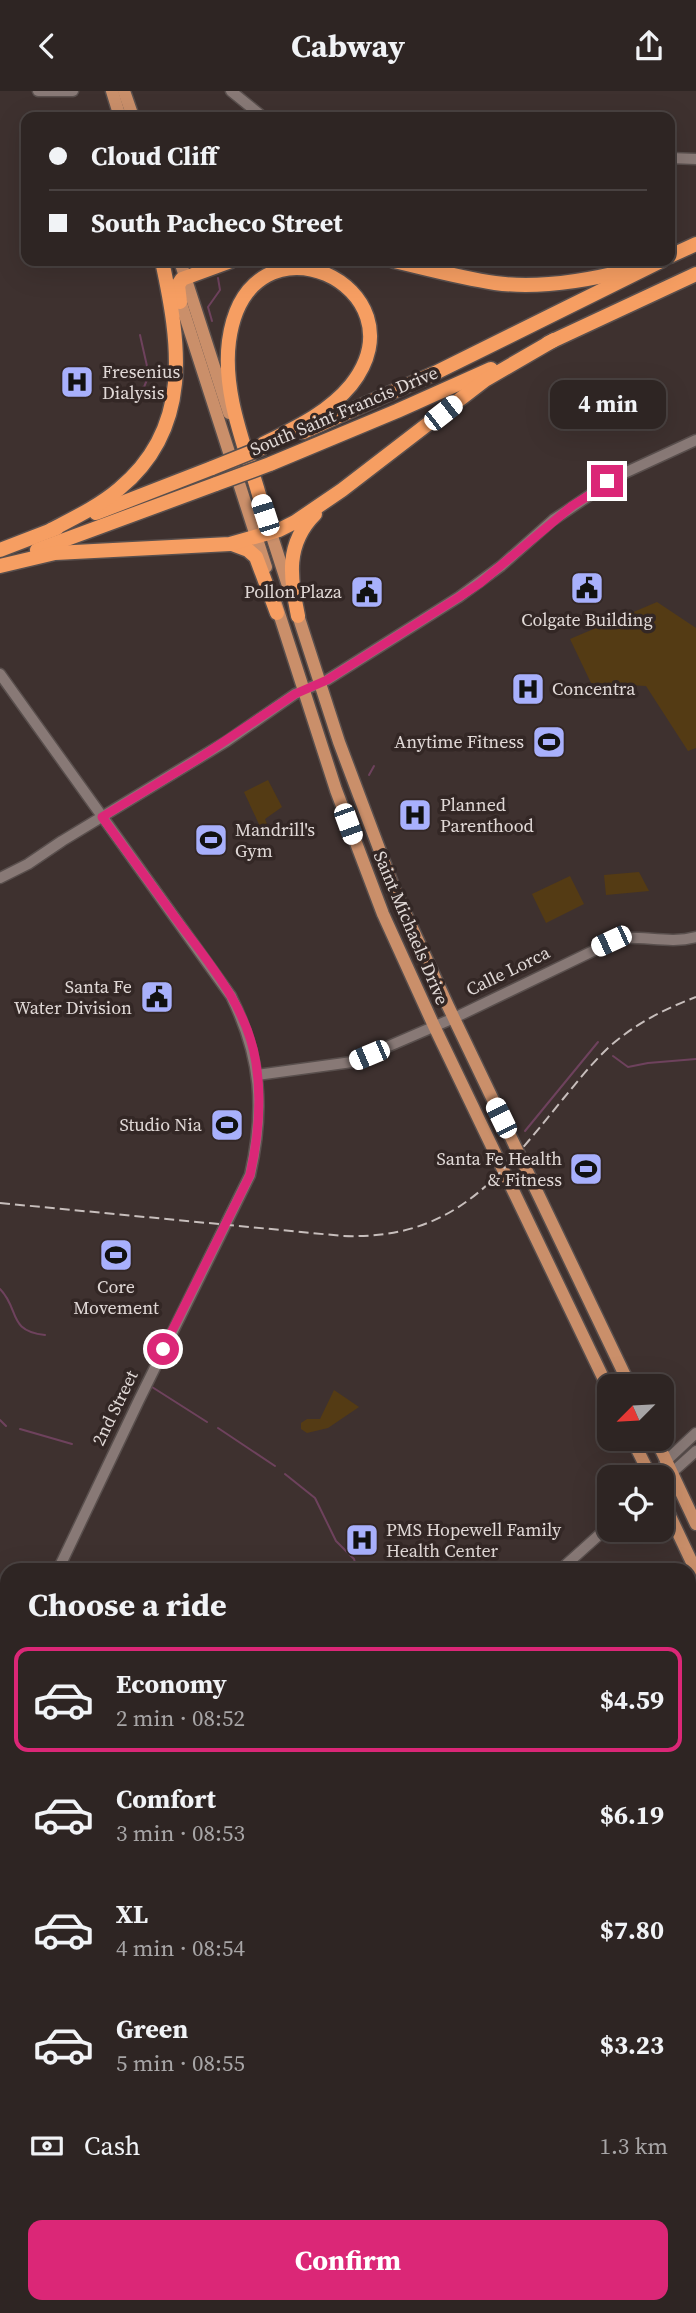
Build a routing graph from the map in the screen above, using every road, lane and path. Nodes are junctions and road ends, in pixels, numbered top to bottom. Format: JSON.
{"nodes":[{"id":1,"x":38,"y":91,"type":"edge"},
{"id":2,"x":73,"y":91,"type":"edge"},
{"id":3,"x":112,"y":91,"type":"edge"},
{"id":4,"x":124,"y":91,"type":"edge"},
{"id":5,"x":231,"y":91,"type":"edge"},
{"id":6,"x":118,"y":112,"type":"edge"},
{"id":7,"x":131,"y":112,"type":"edge"},
{"id":8,"x":257,"y":112,"type":"edge"},
{"id":9,"x":675,"y":158,"type":"edge"},
{"id":10,"x":696,"y":159,"type":"edge"},
{"id":11,"x":696,"y":244,"type":"edge"},
{"id":12,"x":675,"y":254,"type":"edge"},
{"id":13,"x":165,"y":266,"type":"edge"},
{"id":14,"x":166,"y":266,"type":"edge"},
{"id":15,"x":182,"y":266,"type":"edge"},
{"id":16,"x":217,"y":266,"type":"edge"},
{"id":17,"x":417,"y":266,"type":"edge"},
{"id":18,"x":640,"y":266,"type":"edge"},
{"id":19,"x":649,"y":266,"type":"edge"},
{"id":20,"x":696,"y":274,"type":"edge"},
{"id":21,"x":185,"y":277,"type":"junction"},
{"id":22,"x":180,"y":302,"type":"junction"},
{"id":23,"x":554,"y":340,"type":"junction"},
{"id":24,"x":696,"y":440,"type":"edge"},
{"id":25,"x":264,"y":446,"type":"junction"},
{"id":26,"x":342,"y":490,"type":"junction"},
{"id":27,"x":260,"y":498,"type":"junction"},
{"id":28,"x":51,"y":530,"type":"junction"},
{"id":29,"x":271,"y":533,"type":"junction"},
{"id":30,"x":256,"y":538,"type":"junction"},
{"id":31,"x":230,"y":544,"type":"junction"},
{"id":32,"x":0,"y":550,"type":"edge"},
{"id":33,"x":0,"y":565,"type":"edge"},
{"id":34,"x":277,"y":613,"type":"junction"},
{"id":35,"x":298,"y":616,"type":"junction"},
{"id":36,"x":0,"y":674,"type":"edge"},
{"id":37,"x":320,"y":683,"type":"junction"},
{"id":38,"x":302,"y":691,"type":"junction"},
{"id":39,"x":102,"y":817,"type":"junction"},
{"id":40,"x":0,"y":878,"type":"edge"},
{"id":41,"x":696,"y":937,"type":"edge"},
{"id":42,"x":454,"y":1018,"type":"junction"},
{"id":43,"x":434,"y":1026,"type":"junction"},
{"id":44,"x":257,"y":1075,"type":"junction"},
{"id":45,"x":601,"y":1374,"type":"edge"},
{"id":46,"x":624,"y":1374,"type":"edge"},
{"id":47,"x":696,"y":1433,"type":"edge"},
{"id":48,"x":662,"y":1451,"type":"edge"},
{"id":49,"x":696,"y":1451,"type":"edge"},
{"id":50,"x":667,"y":1461,"type":"junction"},
{"id":51,"x":666,"y":1465,"type":"edge"},
{"id":52,"x":674,"y":1469,"type":"edge"},
{"id":53,"x":674,"y":1492,"type":"edge"},
{"id":54,"x":696,"y":1524,"type":"edge"},
{"id":55,"x":674,"y":1526,"type":"edge"},
{"id":56,"x":676,"y":1530,"type":"junction"},
{"id":57,"x":597,"y":1537,"type":"edge"},
{"id":58,"x":696,"y":1552,"type":"edge"},
{"id":59,"x":61,"y":1563,"type":"edge"},
{"id":60,"x":568,"y":1563,"type":"edge"},
{"id":61,"x":692,"y":1563,"type":"edge"}],
"edges":[{"from":1,"to":2,"type":"street"},
{"from":3,"to":6,"type":"main road"},
{"from":4,"to":7,"type":"main road"},
{"from":5,"to":8,"type":"street"},
{"from":9,"to":10,"type":"street"},
{"from":11,"to":12,"type":"highway"},
{"from":13,"to":28,"type":"highway"},
{"from":14,"to":22,"type":"main road","name":"Saint Michaels Drive"},
{"from":15,"to":21,"type":"main road","name":"Saint Michaels Drive"},
{"from":16,"to":21,"type":"highway"},
{"from":17,"to":18,"type":"highway"},
{"from":19,"to":25,"type":"highway","name":"South Saint Francis Drive"},
{"from":20,"to":23,"type":"highway","name":"South Saint Francis Drive"},
{"from":21,"to":22,"type":"highway"},
{"from":21,"to":27,"type":"main road","name":"Saint Michaels Drive"},
{"from":22,"to":30,"type":"main road","name":"Saint Michaels Drive"},
{"from":23,"to":26,"type":"highway"},
{"from":23,"to":33,"type":"highway","name":"South Saint Francis Drive","bridge":true},
{"from":24,"to":37,"type":"street"},
{"from":25,"to":27,"type":"highway"},
{"from":25,"to":28,"type":"highway","name":"South Saint Francis Drive","bridge":true},
{"from":26,"to":29,"type":"highway"},
{"from":26,"to":35,"type":"highway"},
{"from":27,"to":29,"type":"main road","name":"Saint Michaels Drive"},
{"from":28,"to":32,"type":"highway","name":"South Saint Francis Drive"},
{"from":29,"to":30,"type":"highway"},
{"from":29,"to":35,"type":"main road","name":"Saint Michaels Drive"},
{"from":30,"to":31,"type":"highway"},
{"from":30,"to":34,"type":"main road","name":"Saint Michaels Drive"},
{"from":31,"to":33,"type":"highway"},
{"from":31,"to":34,"type":"highway"},
{"from":34,"to":38,"type":"main road","name":"Saint Michaels Drive"},
{"from":35,"to":37,"type":"main road","name":"Saint Michaels Drive"},
{"from":36,"to":39,"type":"street","name":"2nd Street"},
{"from":37,"to":38,"type":"street"},
{"from":37,"to":42,"type":"main road","name":"Saint Michaels Drive"},
{"from":38,"to":39,"type":"street"},
{"from":38,"to":43,"type":"main road","name":"Saint Michaels Drive"},
{"from":39,"to":40,"type":"street"},
{"from":39,"to":44,"type":"street","name":"2nd Street"},
{"from":41,"to":42,"type":"street","name":"Calle Lorca"},
{"from":42,"to":43,"type":"street","name":"Calle Lorca"},
{"from":42,"to":46,"type":"main road","name":"Saint Michaels Drive"},
{"from":43,"to":44,"type":"street","name":"Calle Lorca"},
{"from":43,"to":45,"type":"main road","name":"Saint Michaels Drive"},
{"from":44,"to":59,"type":"street","name":"2nd Street"},
{"from":47,"to":50,"type":"street"},
{"from":48,"to":50,"type":"main road"},
{"from":49,"to":52,"type":"street"},
{"from":50,"to":51,"type":"main road"},
{"from":53,"to":54,"type":"main road"},
{"from":55,"to":56,"type":"main road"},
{"from":56,"to":58,"type":"main road"},
{"from":56,"to":61,"type":"main road"},
{"from":57,"to":60,"type":"street"}]}
